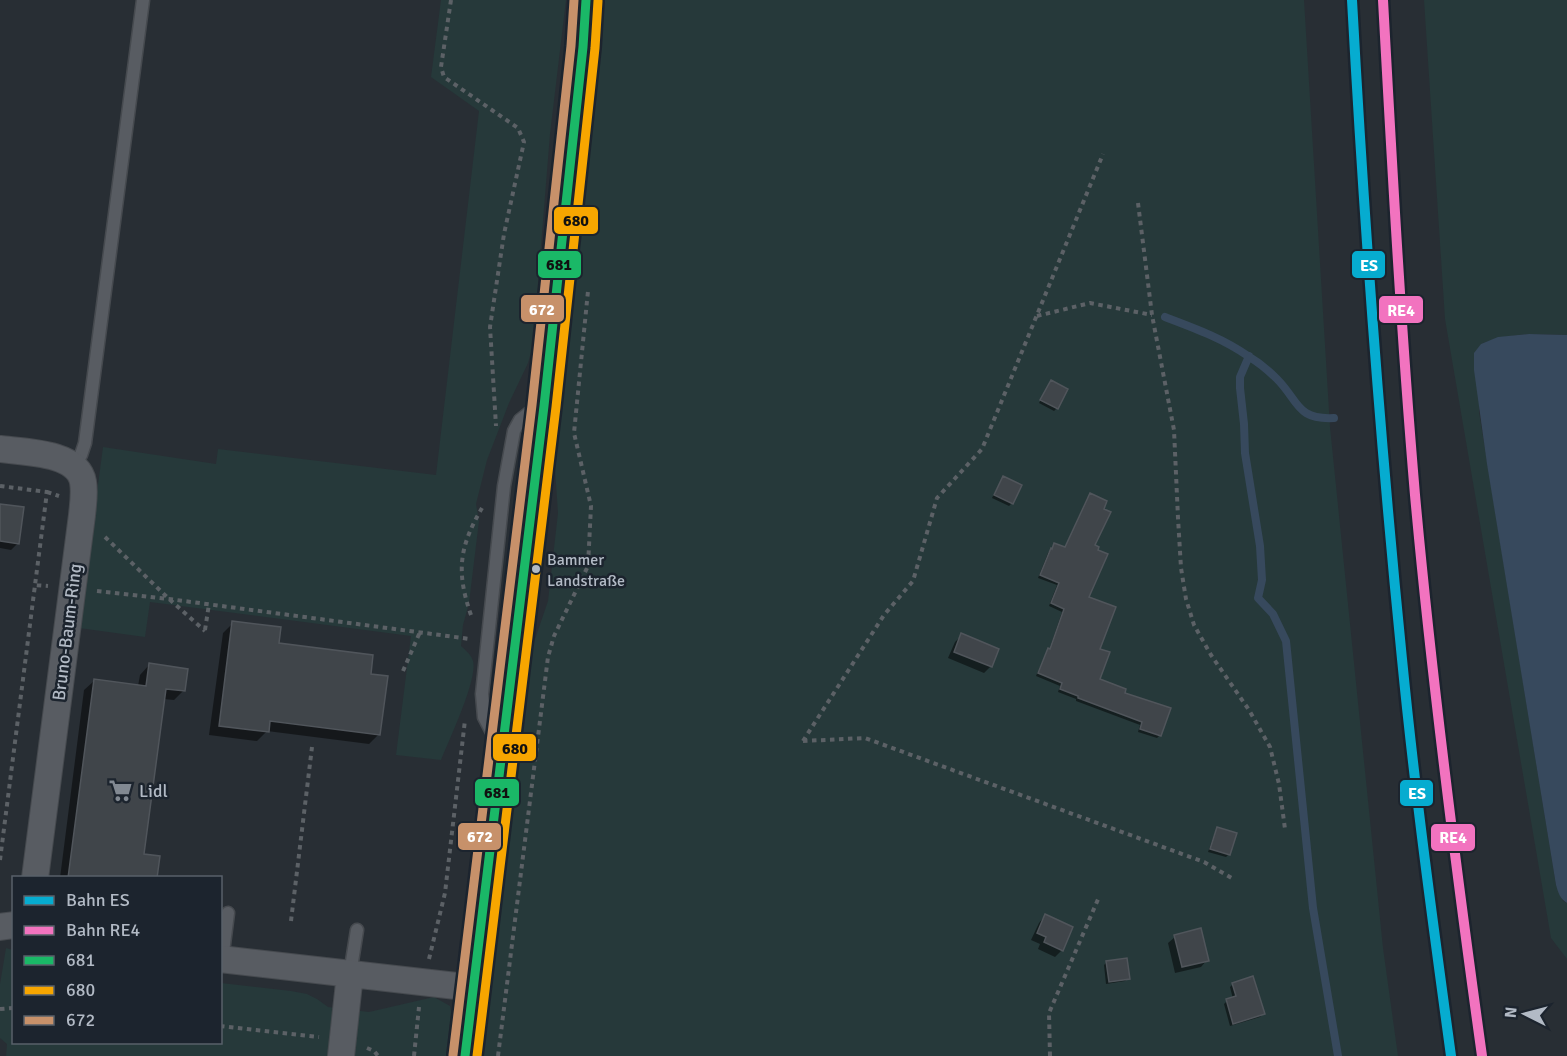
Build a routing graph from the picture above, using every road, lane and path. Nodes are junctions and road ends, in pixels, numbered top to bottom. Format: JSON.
{"nodes":[{"id":1,"x":143,"y":0,"type":"edge"},
{"id":2,"x":451,"y":0,"type":"edge"},
{"id":3,"x":586,"y":0,"type":"edge"},
{"id":4,"x":1103,"y":154,"type":"dead end"},
{"id":5,"x":1138,"y":203,"type":"dead end"},
{"id":6,"x":588,"y":291,"type":"dead end"},
{"id":7,"x":1152,"y":315,"type":"junction"},
{"id":8,"x":1037,"y":316,"type":"junction"},
{"id":9,"x":497,"y":430,"type":"dead end"},
{"id":10,"x":0,"y":449,"type":"edge"},
{"id":11,"x":73,"y":466,"type":"junction"},
{"id":12,"x":0,"y":486,"type":"edge"},
{"id":13,"x":47,"y":492,"type":"junction"},
{"id":14,"x":58,"y":495,"type":"dead end"},
{"id":15,"x":482,"y":508,"type":"dead end"},
{"id":16,"x":104,"y":536,"type":"dead end"},
{"id":17,"x":35,"y":585,"type":"junction"},
{"id":18,"x":72,"y":588,"type":"junction"},
{"id":19,"x":169,"y":598,"type":"junction"},
{"id":20,"x":209,"y":604,"type":"junction"},
{"id":21,"x":473,"y":622,"type":"dead end"},
{"id":22,"x":420,"y":632,"type":"junction"},
{"id":23,"x":474,"y":639,"type":"dead end"},
{"id":24,"x":403,"y":671,"type":"dead end"},
{"id":25,"x":465,"y":720,"type":"dead end"},
{"id":26,"x":312,"y":747,"type":"dead end"},
{"id":27,"x":1285,"y":829,"type":"dead end"},
{"id":28,"x":0,"y":860,"type":"edge"},
{"id":29,"x":35,"y":876,"type":"edge"},
{"id":30,"x":1235,"y":880,"type":"dead end"},
{"id":31,"x":1099,"y":897,"type":"dead end"},
{"id":32,"x":228,"y":914,"type":"dead end"},
{"id":33,"x":291,"y":921,"type":"dead end"},
{"id":34,"x":357,"y":930,"type":"dead end"},
{"id":35,"x":222,"y":953,"type":"edge"},
{"id":36,"x":222,"y":959,"type":"edge"},
{"id":37,"x":350,"y":974,"type":"junction"},
{"id":38,"x":422,"y":981,"type":"junction"},
{"id":39,"x":474,"y":988,"type":"junction"},
{"id":40,"x":222,"y":1026,"type":"edge"},
{"id":41,"x":342,"y":1048,"type":"edge"},
{"id":42,"x":375,"y":1054,"type":"edge"},
{"id":43,"x":414,"y":1056,"type":"edge"},
{"id":44,"x":465,"y":1056,"type":"edge"},
{"id":45,"x":498,"y":1056,"type":"edge"},
{"id":46,"x":1050,"y":1056,"type":"edge"}],
"edges":[{"from":1,"to":11,"type":"lane"},
{"from":2,"to":9,"type":"path"},
{"from":3,"to":39,"type":"main road"},
{"from":4,"to":8,"type":"path"},
{"from":5,"to":7,"type":"path"},
{"from":6,"to":45,"type":"path"},
{"from":7,"to":8,"type":"path"},
{"from":7,"to":27,"type":"path"},
{"from":8,"to":30,"type":"path"},
{"from":10,"to":11,"type":"street"},
{"from":11,"to":18,"type":"street","name":"Bruno-Baum-Ring"},
{"from":12,"to":13,"type":"path"},
{"from":13,"to":14,"type":"path"},
{"from":13,"to":17,"type":"path"},
{"from":15,"to":21,"type":"path"},
{"from":16,"to":19,"type":"path"},
{"from":17,"to":18,"type":"path"},
{"from":17,"to":28,"type":"path"},
{"from":18,"to":19,"type":"path"},
{"from":18,"to":29,"type":"street","name":"Bruno-Baum-Ring"},
{"from":19,"to":20,"type":"path"},
{"from":19,"to":20,"type":"path"},
{"from":20,"to":22,"type":"path"},
{"from":22,"to":23,"type":"path"},
{"from":22,"to":24,"type":"path"},
{"from":25,"to":38,"type":"path"},
{"from":26,"to":33,"type":"path"},
{"from":31,"to":46,"type":"path"},
{"from":32,"to":35,"type":"lane"},
{"from":34,"to":37,"type":"lane"},
{"from":36,"to":37,"type":"street"},
{"from":37,"to":38,"type":"street"},
{"from":37,"to":41,"type":"street"},
{"from":38,"to":39,"type":"street"},
{"from":38,"to":43,"type":"path"},
{"from":39,"to":44,"type":"main road"},
{"from":40,"to":41,"type":"path"},
{"from":41,"to":42,"type":"path"}]}
